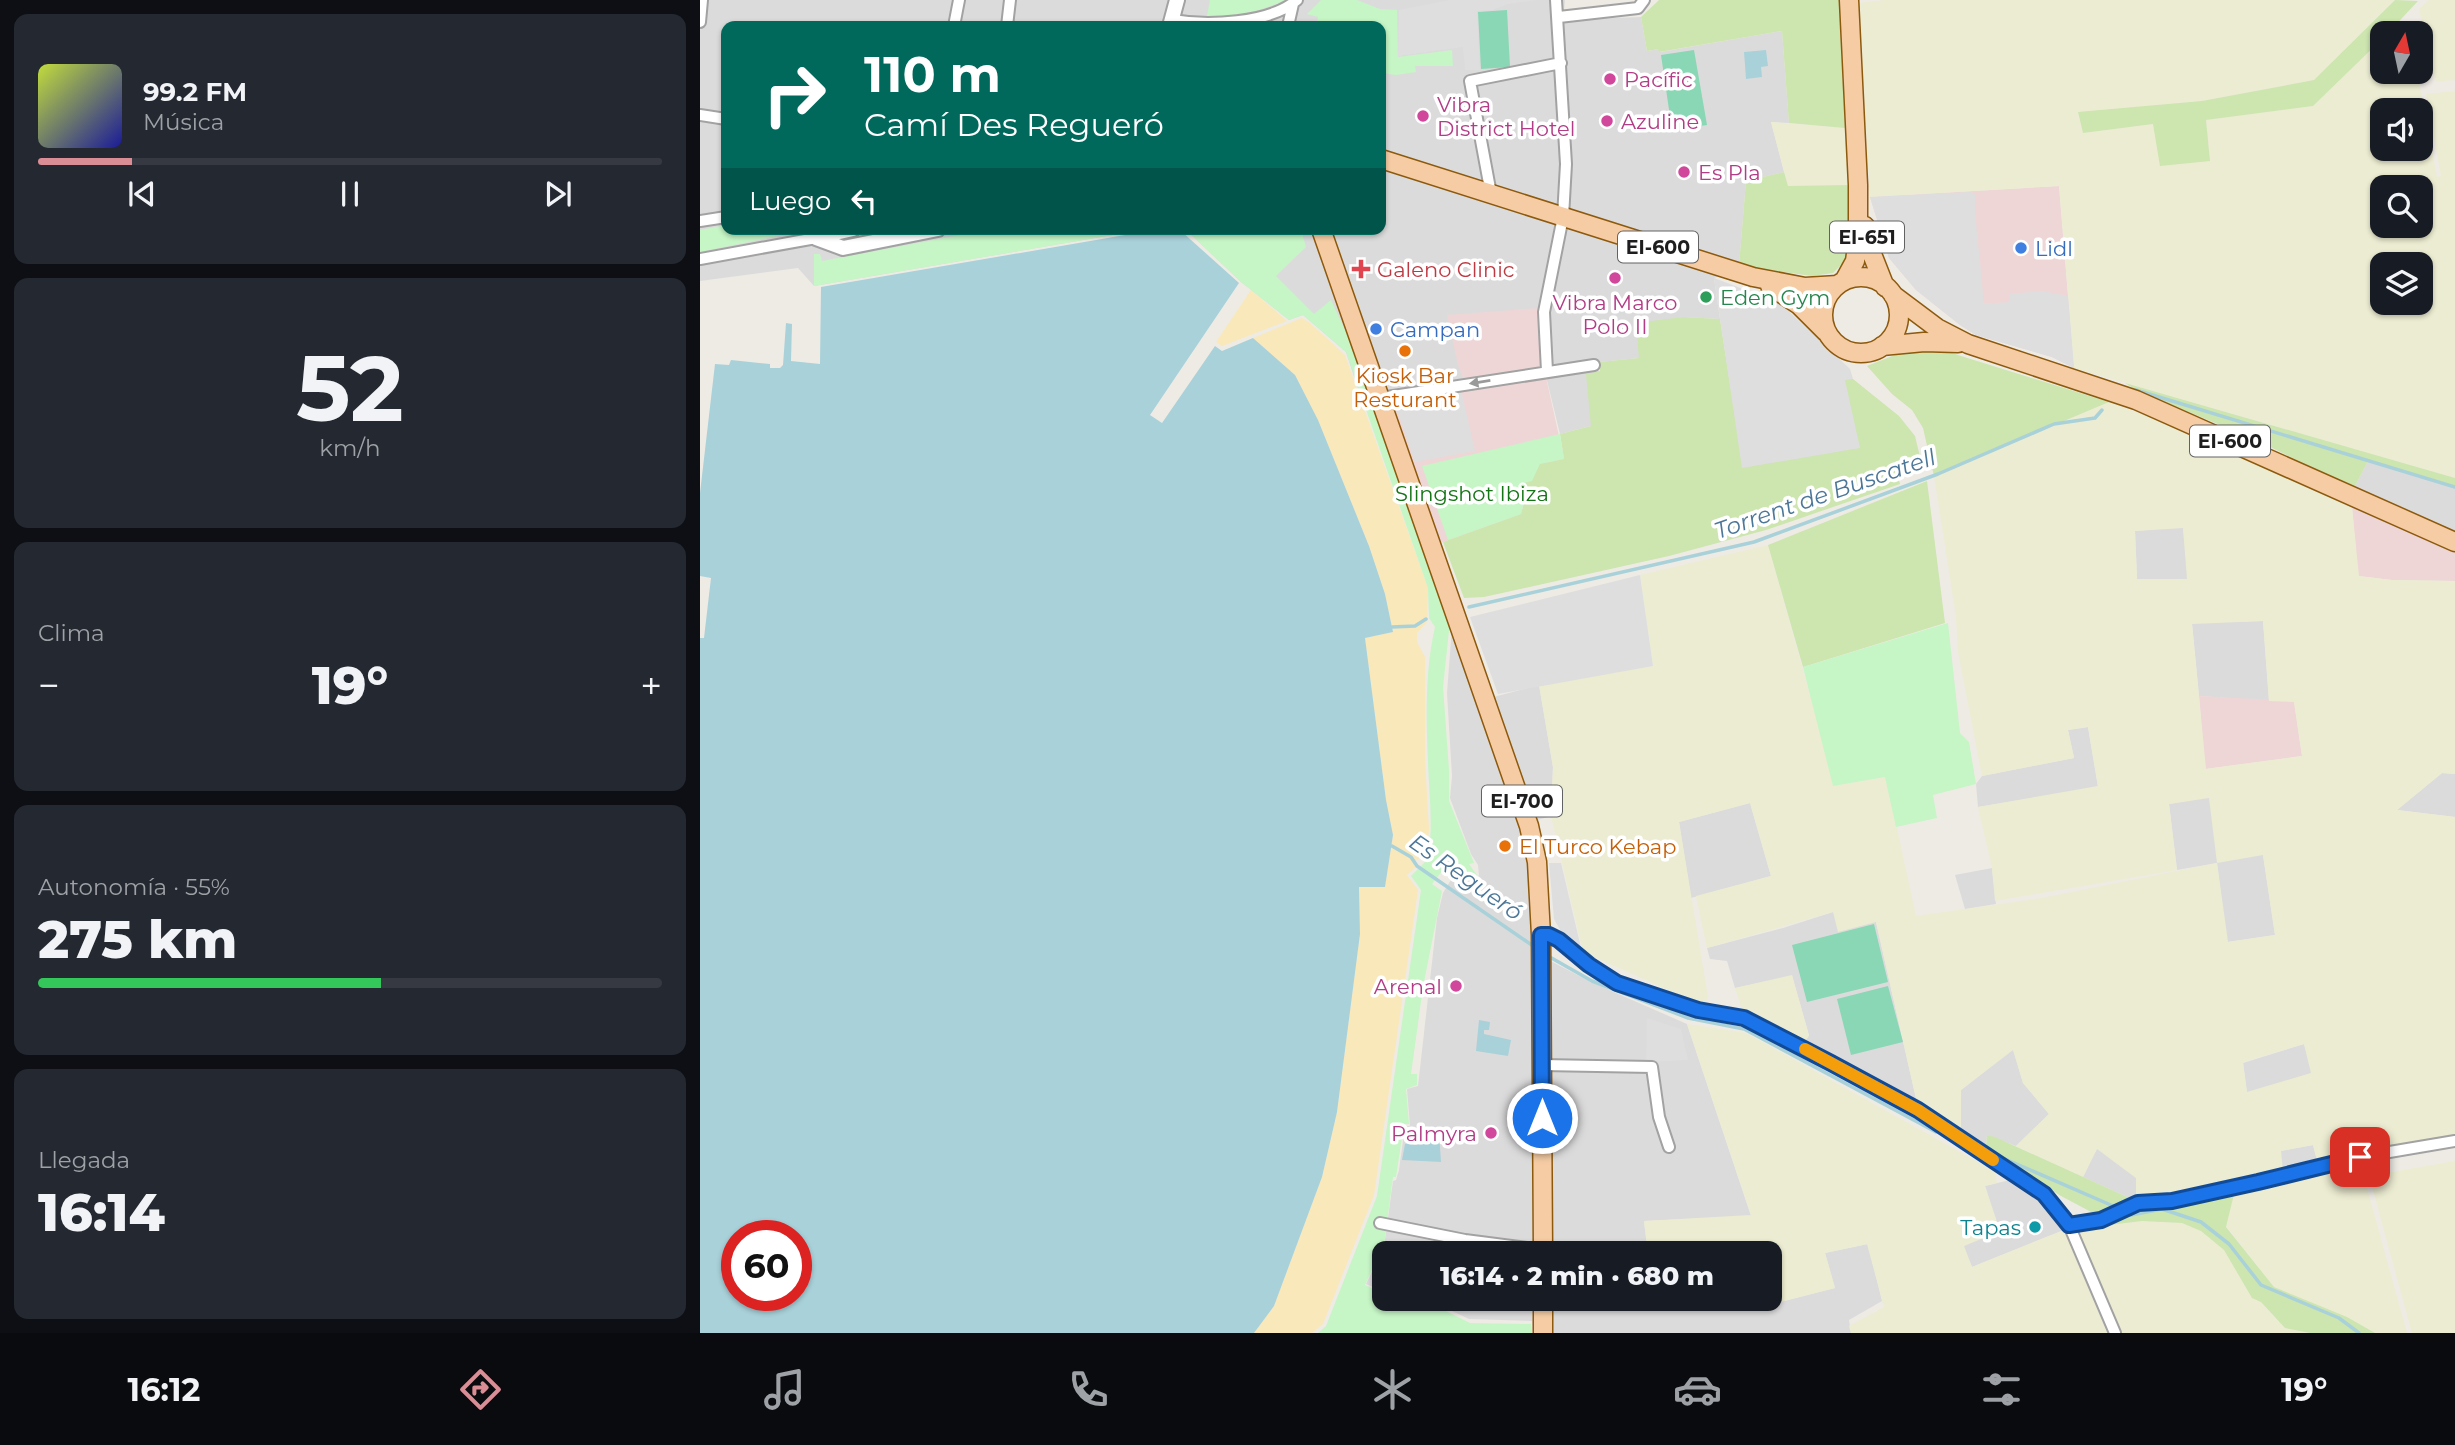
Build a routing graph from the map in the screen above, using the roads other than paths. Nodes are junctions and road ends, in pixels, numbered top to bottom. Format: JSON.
{"nodes":[{"id":1,"x":702,"y":0,"type":"edge"},
{"id":2,"x":959,"y":0,"type":"edge"},
{"id":3,"x":1010,"y":0,"type":"edge"},
{"id":4,"x":1177,"y":0,"type":"edge"},
{"id":5,"x":1556,"y":0,"type":"edge"},
{"id":6,"x":1644,"y":0,"type":"edge"},
{"id":7,"x":1849,"y":0,"type":"edge"},
{"id":8,"x":1295,"y":2,"type":"edge"},
{"id":9,"x":1559,"y":17,"type":"junction"},
{"id":10,"x":955,"y":21,"type":"edge"},
{"id":11,"x":1008,"y":21,"type":"edge"},
{"id":12,"x":1172,"y":21,"type":"edge"},
{"id":13,"x":1239,"y":21,"type":"edge"},
{"id":14,"x":1289,"y":21,"type":"edge"},
{"id":15,"x":700,"y":22,"type":"edge"},
{"id":16,"x":1561,"y":63,"type":"junction"},
{"id":17,"x":700,"y":115,"type":"edge"},
{"id":18,"x":721,"y":118,"type":"edge"},
{"id":19,"x":1386,"y":161,"type":"edge"},
{"id":20,"x":1858,"y":185,"type":"junction"},
{"id":21,"x":1491,"y":194,"type":"junction"},
{"id":22,"x":1563,"y":217,"type":"junction"},
{"id":23,"x":721,"y":218,"type":"edge"},
{"id":24,"x":700,"y":221,"type":"edge"},
{"id":25,"x":807,"y":235,"type":"edge"},
{"id":26,"x":820,"y":235,"type":"edge"},
{"id":27,"x":907,"y":235,"type":"edge"},
{"id":28,"x":1322,"y":235,"type":"edge"},
{"id":29,"x":700,"y":259,"type":"edge"},
{"id":30,"x":1753,"y":277,"type":"junction"},
{"id":31,"x":1841,"y":283,"type":"junction"},
{"id":32,"x":1889,"y":290,"type":"junction"},
{"id":33,"x":1826,"y":332,"type":"junction"},
{"id":34,"x":1968,"y":344,"type":"junction"},
{"id":35,"x":1882,"y":346,"type":"junction"},
{"id":36,"x":1594,"y":365,"type":"dead end"},
{"id":37,"x":1547,"y":371,"type":"junction"},
{"id":38,"x":1380,"y":398,"type":"junction"},
{"id":39,"x":2455,"y":542,"type":"edge"},
{"id":40,"x":1541,"y":946,"type":"junction"},
{"id":41,"x":1542,"y":1065,"type":"junction"},
{"id":42,"x":2455,"y":1141,"type":"edge"},
{"id":43,"x":1669,"y":1147,"type":"dead end"},
{"id":44,"x":1380,"y":1223,"type":"dead end"},
{"id":45,"x":2069,"y":1225,"type":"junction"},
{"id":46,"x":1472,"y":1241,"type":"edge"},
{"id":47,"x":1543,"y":1241,"type":"edge"},
{"id":48,"x":1543,"y":1311,"type":"edge"},
{"id":49,"x":1543,"y":1333,"type":"edge"},
{"id":50,"x":2115,"y":1333,"type":"edge"}],
"edges":[{"from":1,"to":15,"type":"street"},
{"from":2,"to":10,"type":"street"},
{"from":3,"to":11,"type":"street"},
{"from":4,"to":12,"type":"street"},
{"from":5,"to":9,"type":"street"},
{"from":6,"to":9,"type":"street"},
{"from":7,"to":20,"type":"main road","number":"EI-651"},
{"from":8,"to":13,"type":"street"},
{"from":8,"to":14,"type":"street"},
{"from":9,"to":16,"type":"street"},
{"from":16,"to":21,"type":"street"},
{"from":16,"to":22,"type":"street"},
{"from":17,"to":18,"type":"street"},
{"from":19,"to":21,"type":"main road","number":"EI-600"},
{"from":20,"to":31,"type":"main road","number":"EI-651"},
{"from":20,"to":32,"type":"main road","number":"EI-651"},
{"from":21,"to":22,"type":"main road","number":"EI-600"},
{"from":22,"to":30,"type":"main road","number":"EI-600"},
{"from":22,"to":37,"type":"street"},
{"from":23,"to":24,"type":"street"},
{"from":25,"to":29,"type":"street"},
{"from":26,"to":27,"type":"street"},
{"from":28,"to":38,"type":"main road","number":"EI-700"},
{"from":30,"to":31,"type":"main road","number":"EI-600"},
{"from":30,"to":33,"type":"main road","number":"EI-600"},
{"from":31,"to":32,"type":"main road","number":"EI-600"},
{"from":31,"to":33,"type":"main road"},
{"from":32,"to":34,"type":"main road","number":"EI-600"},
{"from":32,"to":35,"type":"main road"},
{"from":33,"to":35,"type":"main road","number":"EI-600"},
{"from":34,"to":35,"type":"main road","number":"EI-600"},
{"from":34,"to":39,"type":"main road","number":"EI-600"},
{"from":36,"to":37,"type":"street"},
{"from":37,"to":38,"type":"street","one_way":true},
{"from":38,"to":40,"type":"main road","number":"EI-700"},
{"from":40,"to":41,"type":"main road","number":"EI-700"},
{"from":40,"to":45,"type":"street"},
{"from":41,"to":43,"type":"street"},
{"from":41,"to":47,"type":"main road","number":"EI-700"},
{"from":42,"to":45,"type":"street"},
{"from":44,"to":46,"type":"street"},
{"from":45,"to":50,"type":"street"},
{"from":48,"to":49,"type":"main road"}]}
